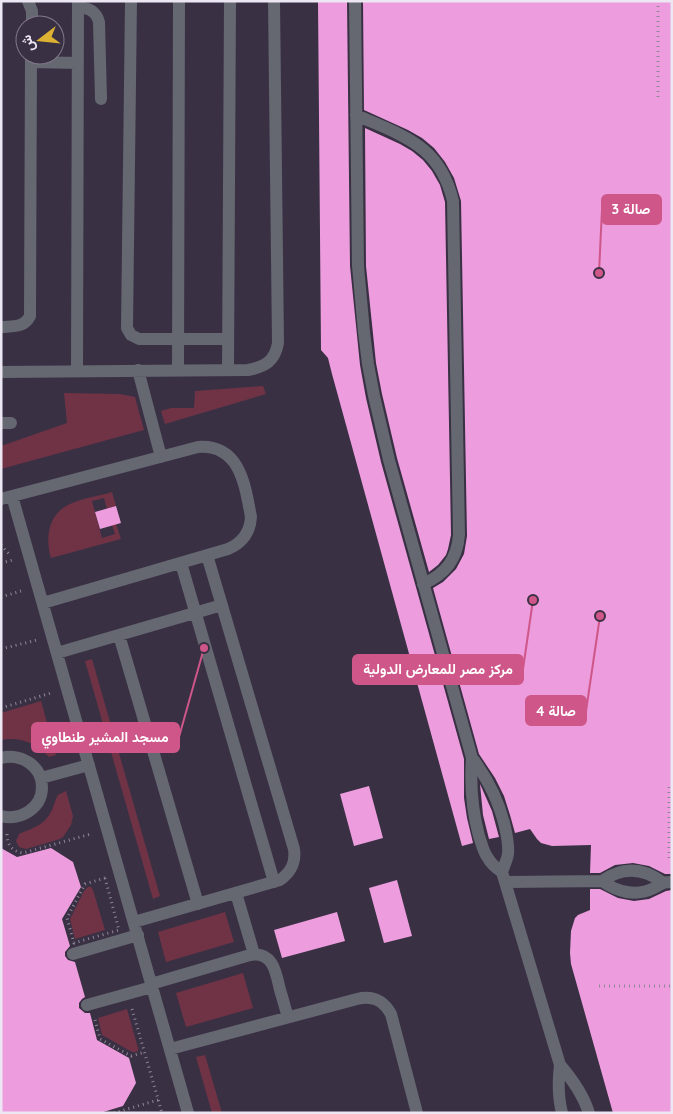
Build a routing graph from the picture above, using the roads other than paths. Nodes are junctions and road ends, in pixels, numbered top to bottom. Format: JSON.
{"nodes":[{"id":1,"x":28,"y":1,"type":"edge"},
{"id":2,"x":131,"y":1,"type":"edge"},
{"id":3,"x":179,"y":1,"type":"edge"},
{"id":4,"x":230,"y":1,"type":"edge"},
{"id":5,"x":274,"y":1,"type":"edge"},
{"id":6,"x":356,"y":1,"type":"edge"},
{"id":7,"x":78,"y":4,"type":"edge"},
{"id":8,"x":32,"y":15,"type":"edge"},
{"id":9,"x":65,"y":62,"type":"edge"},
{"id":10,"x":78,"y":63,"type":"junction"},
{"id":11,"x":31,"y":65,"type":"edge"},
{"id":12,"x":101,"y":99,"type":"dead end"},
{"id":13,"x":356,"y":115,"type":"junction"},
{"id":14,"x":1,"y":327,"type":"edge"},
{"id":15,"x":178,"y":339,"type":"junction"},
{"id":16,"x":228,"y":339,"type":"junction"},
{"id":17,"x":138,"y":370,"type":"junction"},
{"id":18,"x":178,"y":370,"type":"junction"},
{"id":19,"x":228,"y":370,"type":"junction"},
{"id":20,"x":77,"y":371,"type":"junction"},
{"id":21,"x":1,"y":372,"type":"edge"},
{"id":22,"x":160,"y":456,"type":"junction"},
{"id":23,"x":7,"y":498,"type":"edge"},
{"id":24,"x":207,"y":555,"type":"junction"},
{"id":25,"x":180,"y":563,"type":"junction"},
{"id":26,"x":424,"y":584,"type":"junction"},
{"id":27,"x":43,"y":603,"type":"junction"},
{"id":28,"x":222,"y":605,"type":"junction"},
{"id":29,"x":195,"y":613,"type":"junction"},
{"id":30,"x":119,"y":635,"type":"junction"},
{"id":31,"x":57,"y":653,"type":"junction"},
{"id":32,"x":1,"y":758,"type":"edge"},
{"id":33,"x":472,"y":758,"type":"junction"},
{"id":34,"x":89,"y":766,"type":"junction"},
{"id":35,"x":41,"y":778,"type":"junction"},
{"id":36,"x":1,"y":816,"type":"edge"},
{"id":37,"x":628,"y":871,"type":"junction"},
{"id":38,"x":503,"y":877,"type":"junction"},
{"id":39,"x":602,"y":881,"type":"junction"},
{"id":40,"x":274,"y":882,"type":"junction"},
{"id":41,"x":667,"y":882,"type":"edge"},
{"id":42,"x":628,"y":892,"type":"junction"},
{"id":43,"x":236,"y":893,"type":"junction"},
{"id":44,"x":198,"y":904,"type":"junction"},
{"id":45,"x":134,"y":922,"type":"junction"},
{"id":46,"x":138,"y":935,"type":"junction"},
{"id":47,"x":72,"y":954,"type":"dead end"},
{"id":48,"x":254,"y":954,"type":"junction"},
{"id":49,"x":152,"y":985,"type":"junction"},
{"id":50,"x":90,"y":1010,"type":"road end"},
{"id":51,"x":288,"y":1017,"type":"junction"},
{"id":52,"x":170,"y":1049,"type":"junction"},
{"id":53,"x":560,"y":1065,"type":"junction"},
{"id":54,"x":188,"y":1113,"type":"edge"},
{"id":55,"x":417,"y":1113,"type":"edge"},
{"id":56,"x":562,"y":1113,"type":"edge"},
{"id":57,"x":589,"y":1113,"type":"edge"}],
"edges":[{"from":1,"to":8,"type":"lane"},
{"from":2,"to":15,"type":"lane"},
{"from":3,"to":15,"type":"lane"},
{"from":4,"to":16,"type":"lane"},
{"from":5,"to":19,"type":"lane"},
{"from":6,"to":13,"type":"lane"},
{"from":7,"to":10,"type":"lane"},
{"from":7,"to":12,"type":"lane"},
{"from":9,"to":10,"type":"lane"},
{"from":10,"to":20,"type":"lane"},
{"from":11,"to":14,"type":"lane"},
{"from":13,"to":26,"type":"lane"},
{"from":13,"to":26,"type":"lane"},
{"from":15,"to":16,"type":"lane"},
{"from":15,"to":18,"type":"lane"},
{"from":16,"to":19,"type":"lane"},
{"from":17,"to":18,"type":"lane"},
{"from":17,"to":20,"type":"lane"},
{"from":17,"to":22,"type":"lane"},
{"from":18,"to":19,"type":"lane"},
{"from":20,"to":21,"type":"lane"},
{"from":22,"to":23,"type":"lane"},
{"from":22,"to":24,"type":"lane"},
{"from":23,"to":27,"type":"lane"},
{"from":24,"to":25,"type":"lane"},
{"from":24,"to":28,"type":"lane"},
{"from":25,"to":27,"type":"lane"},
{"from":25,"to":29,"type":"lane"},
{"from":26,"to":33,"type":"lane"},
{"from":27,"to":31,"type":"lane"},
{"from":28,"to":29,"type":"lane"},
{"from":28,"to":40,"type":"lane"},
{"from":29,"to":30,"type":"lane"},
{"from":29,"to":40,"type":"lane"},
{"from":30,"to":31,"type":"lane"},
{"from":30,"to":44,"type":"lane"},
{"from":31,"to":34,"type":"lane"},
{"from":32,"to":35,"type":"lane"},
{"from":33,"to":38,"type":"lane"},
{"from":33,"to":38,"type":"lane"},
{"from":34,"to":35,"type":"lane"},
{"from":34,"to":45,"type":"lane"},
{"from":35,"to":36,"type":"lane"},
{"from":37,"to":39,"type":"lane"},
{"from":37,"to":41,"type":"lane"},
{"from":37,"to":42,"type":"lane"},
{"from":38,"to":39,"type":"lane"},
{"from":38,"to":53,"type":"lane"},
{"from":39,"to":42,"type":"lane"},
{"from":40,"to":43,"type":"lane"},
{"from":41,"to":42,"type":"lane"},
{"from":43,"to":44,"type":"lane"},
{"from":43,"to":48,"type":"lane"},
{"from":44,"to":45,"type":"lane"},
{"from":45,"to":46,"type":"lane"},
{"from":46,"to":47,"type":"lane"},
{"from":46,"to":49,"type":"lane"},
{"from":48,"to":49,"type":"lane"},
{"from":48,"to":51,"type":"lane"},
{"from":49,"to":50,"type":"lane"},
{"from":49,"to":52,"type":"lane"},
{"from":51,"to":52,"type":"lane"},
{"from":51,"to":55,"type":"lane"},
{"from":52,"to":54,"type":"lane"},
{"from":53,"to":56,"type":"lane"},
{"from":53,"to":57,"type":"lane"}]}
